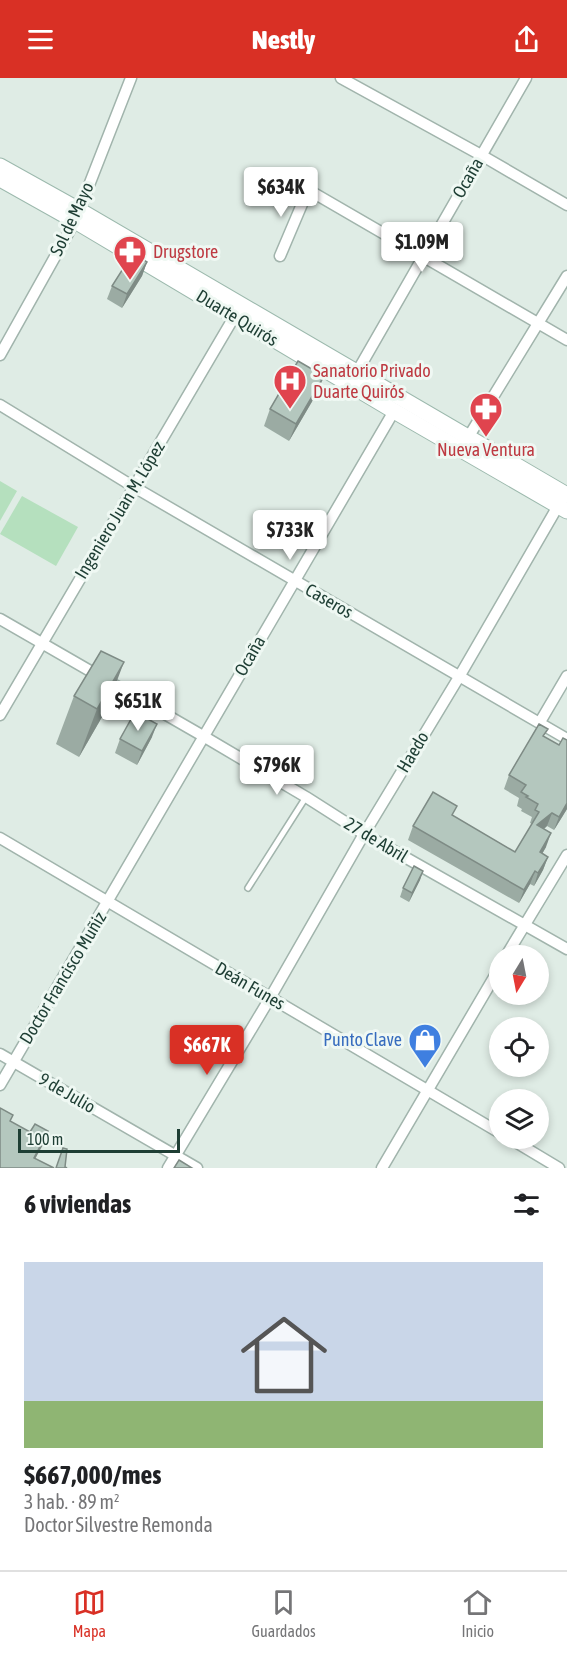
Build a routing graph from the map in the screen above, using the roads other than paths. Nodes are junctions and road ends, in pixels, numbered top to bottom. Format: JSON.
{"nodes":[{"id":1,"x":131,"y":78,"type":"edge"},
{"id":2,"x":341,"y":78,"type":"edge"},
{"id":3,"x":526,"y":78,"type":"edge"},
{"id":4,"x":481,"y":155,"type":"junction"},
{"id":5,"x":0,"y":166,"type":"edge"},
{"id":6,"x":0,"y":179,"type":"edge"},
{"id":7,"x":293,"y":181,"type":"dead end"},
{"id":8,"x":308,"y":190,"type":"junction"},
{"id":9,"x":567,"y":205,"type":"edge"},
{"id":10,"x":77,"y":216,"type":"junction"},
{"id":11,"x":280,"y":256,"type":"dead end"},
{"id":12,"x":422,"y":257,"type":"junction"},
{"id":13,"x":567,"y":276,"type":"edge"},
{"id":14,"x":238,"y":310,"type":"junction"},
{"id":15,"x":538,"y":323,"type":"junction"},
{"id":16,"x":567,"y":340,"type":"edge"},
{"id":17,"x":0,"y":355,"type":"edge"},
{"id":18,"x":357,"y":372,"type":"junction"},
{"id":19,"x":0,"y":405,"type":"edge"},
{"id":20,"x":394,"y":411,"type":"junction"},
{"id":21,"x":465,"y":443,"type":"junction"},
{"id":22,"x":134,"y":487,"type":"junction"},
{"id":23,"x":564,"y":504,"type":"edge"},
{"id":24,"x":294,"y":580,"type":"junction"},
{"id":25,"x":0,"y":619,"type":"edge"},
{"id":26,"x":41,"y":644,"type":"junction"},
{"id":27,"x":567,"y":676,"type":"edge"},
{"id":28,"x":459,"y":677,"type":"junction"},
{"id":29,"x":0,"y":715,"type":"edge"},
{"id":30,"x":540,"y":722,"type":"junction"},
{"id":31,"x":203,"y":736,"type":"junction"},
{"id":32,"x":567,"y":739,"type":"edge"},
{"id":33,"x":306,"y":797,"type":"junction"},
{"id":34,"x":364,"y":834,"type":"junction"},
{"id":35,"x":0,"y":838,"type":"edge"},
{"id":36,"x":567,"y":855,"type":"edge"},
{"id":37,"x":248,"y":888,"type":"dead end"},
{"id":38,"x":108,"y":902,"type":"junction"},
{"id":39,"x":524,"y":924,"type":"junction"},
{"id":40,"x":512,"y":945,"type":"edge"},
{"id":41,"x":567,"y":949,"type":"edge"},
{"id":42,"x":489,"y":986,"type":"edge"},
{"id":43,"x":270,"y":998,"type":"junction"},
{"id":44,"x":0,"y":1054,"type":"edge"},
{"id":45,"x":13,"y":1062,"type":"junction"},
{"id":46,"x":0,"y":1085,"type":"edge"},
{"id":47,"x":427,"y":1090,"type":"junction"},
{"id":48,"x":489,"y":1127,"type":"edge"},
{"id":49,"x":528,"y":1149,"type":"edge"},
{"id":50,"x":175,"y":1155,"type":"junction"},
{"id":51,"x":168,"y":1168,"type":"edge"},
{"id":52,"x":197,"y":1168,"type":"edge"},
{"id":53,"x":382,"y":1168,"type":"edge"},
{"id":54,"x":560,"y":1168,"type":"edge"}],
"edges":[{"from":1,"to":10,"type":"street","name":"Sol de Mayo"},
{"from":2,"to":4,"type":"street"},
{"from":3,"to":4,"type":"street","name":"Ocaña"},
{"from":4,"to":9,"type":"street"},
{"from":4,"to":12,"type":"street","name":"Ocaña"},
{"from":5,"to":10,"type":"main road","name":"Duarte Quirós"},
{"from":6,"to":10,"type":"main road","name":"Duarte Quirós"},
{"from":7,"to":8,"type":"street"},
{"from":8,"to":11,"type":"street"},
{"from":8,"to":12,"type":"street"},
{"from":10,"to":14,"type":"main road","name":"Duarte Quirós"},
{"from":10,"to":17,"type":"street","name":"Sol de Mayo"},
{"from":12,"to":15,"type":"street"},
{"from":12,"to":18,"type":"street","name":"Ocaña"},
{"from":13,"to":15,"type":"street"},
{"from":14,"to":18,"type":"main road","name":"Duarte Quirós"},
{"from":14,"to":20,"type":"main road","name":"Duarte Quirós"},
{"from":14,"to":22,"type":"street","name":"Ingeniero Juan M. López"},
{"from":15,"to":16,"type":"street"},
{"from":15,"to":21,"type":"street"},
{"from":18,"to":21,"type":"main road","name":"Duarte Quirós"},
{"from":19,"to":22,"type":"street","name":"Caseros"},
{"from":20,"to":21,"type":"main road","name":"Duarte Quirós"},
{"from":20,"to":24,"type":"street","name":"Ocaña"},
{"from":21,"to":23,"type":"main road","name":"Duarte Quirós"},
{"from":22,"to":24,"type":"street","name":"Caseros"},
{"from":22,"to":26,"type":"street","name":"Ingeniero Juan M. López"},
{"from":23,"to":28,"type":"street","name":"Haedo"},
{"from":24,"to":28,"type":"street","name":"Caseros"},
{"from":24,"to":31,"type":"street","name":"Ocaña"},
{"from":25,"to":26,"type":"street","name":"27 de Abril"},
{"from":26,"to":29,"type":"street","name":"Ingeniero Juan M. López"},
{"from":26,"to":31,"type":"street","name":"27 de Abril"},
{"from":27,"to":30,"type":"street"},
{"from":28,"to":30,"type":"street","name":"Caseros"},
{"from":28,"to":34,"type":"street","name":"Haedo"},
{"from":30,"to":32,"type":"street","name":"Caseros"},
{"from":31,"to":33,"type":"street","name":"27 de Abril"},
{"from":31,"to":38,"type":"street","name":"Ocaña"},
{"from":33,"to":34,"type":"street","name":"27 de Abril"},
{"from":33,"to":37,"type":"lane"},
{"from":34,"to":39,"type":"street","name":"27 de Abril"},
{"from":34,"to":43,"type":"street","name":"Haedo"},
{"from":35,"to":38,"type":"street","name":"Deán Funes"},
{"from":36,"to":39,"type":"street"},
{"from":38,"to":43,"type":"street","name":"Deán Funes"},
{"from":38,"to":45,"type":"street","name":"Doctor Francisco Muñiz"},
{"from":39,"to":40,"type":"street"},
{"from":39,"to":41,"type":"street","name":"27 de Abril"},
{"from":42,"to":47,"type":"street"},
{"from":43,"to":47,"type":"street","name":"Deán Funes"},
{"from":43,"to":50,"type":"street","name":"Haedo"},
{"from":44,"to":45,"type":"street","name":"9 de Julio"},
{"from":45,"to":46,"type":"street","name":"Doctor Francisco Muñiz"},
{"from":45,"to":50,"type":"street","name":"9 de Julio"},
{"from":47,"to":48,"type":"street","name":"Deán Funes"},
{"from":47,"to":53,"type":"street"},
{"from":49,"to":54,"type":"street"},
{"from":50,"to":51,"type":"street","name":"Haedo"},
{"from":50,"to":52,"type":"street","name":"9 de Julio"}]}
